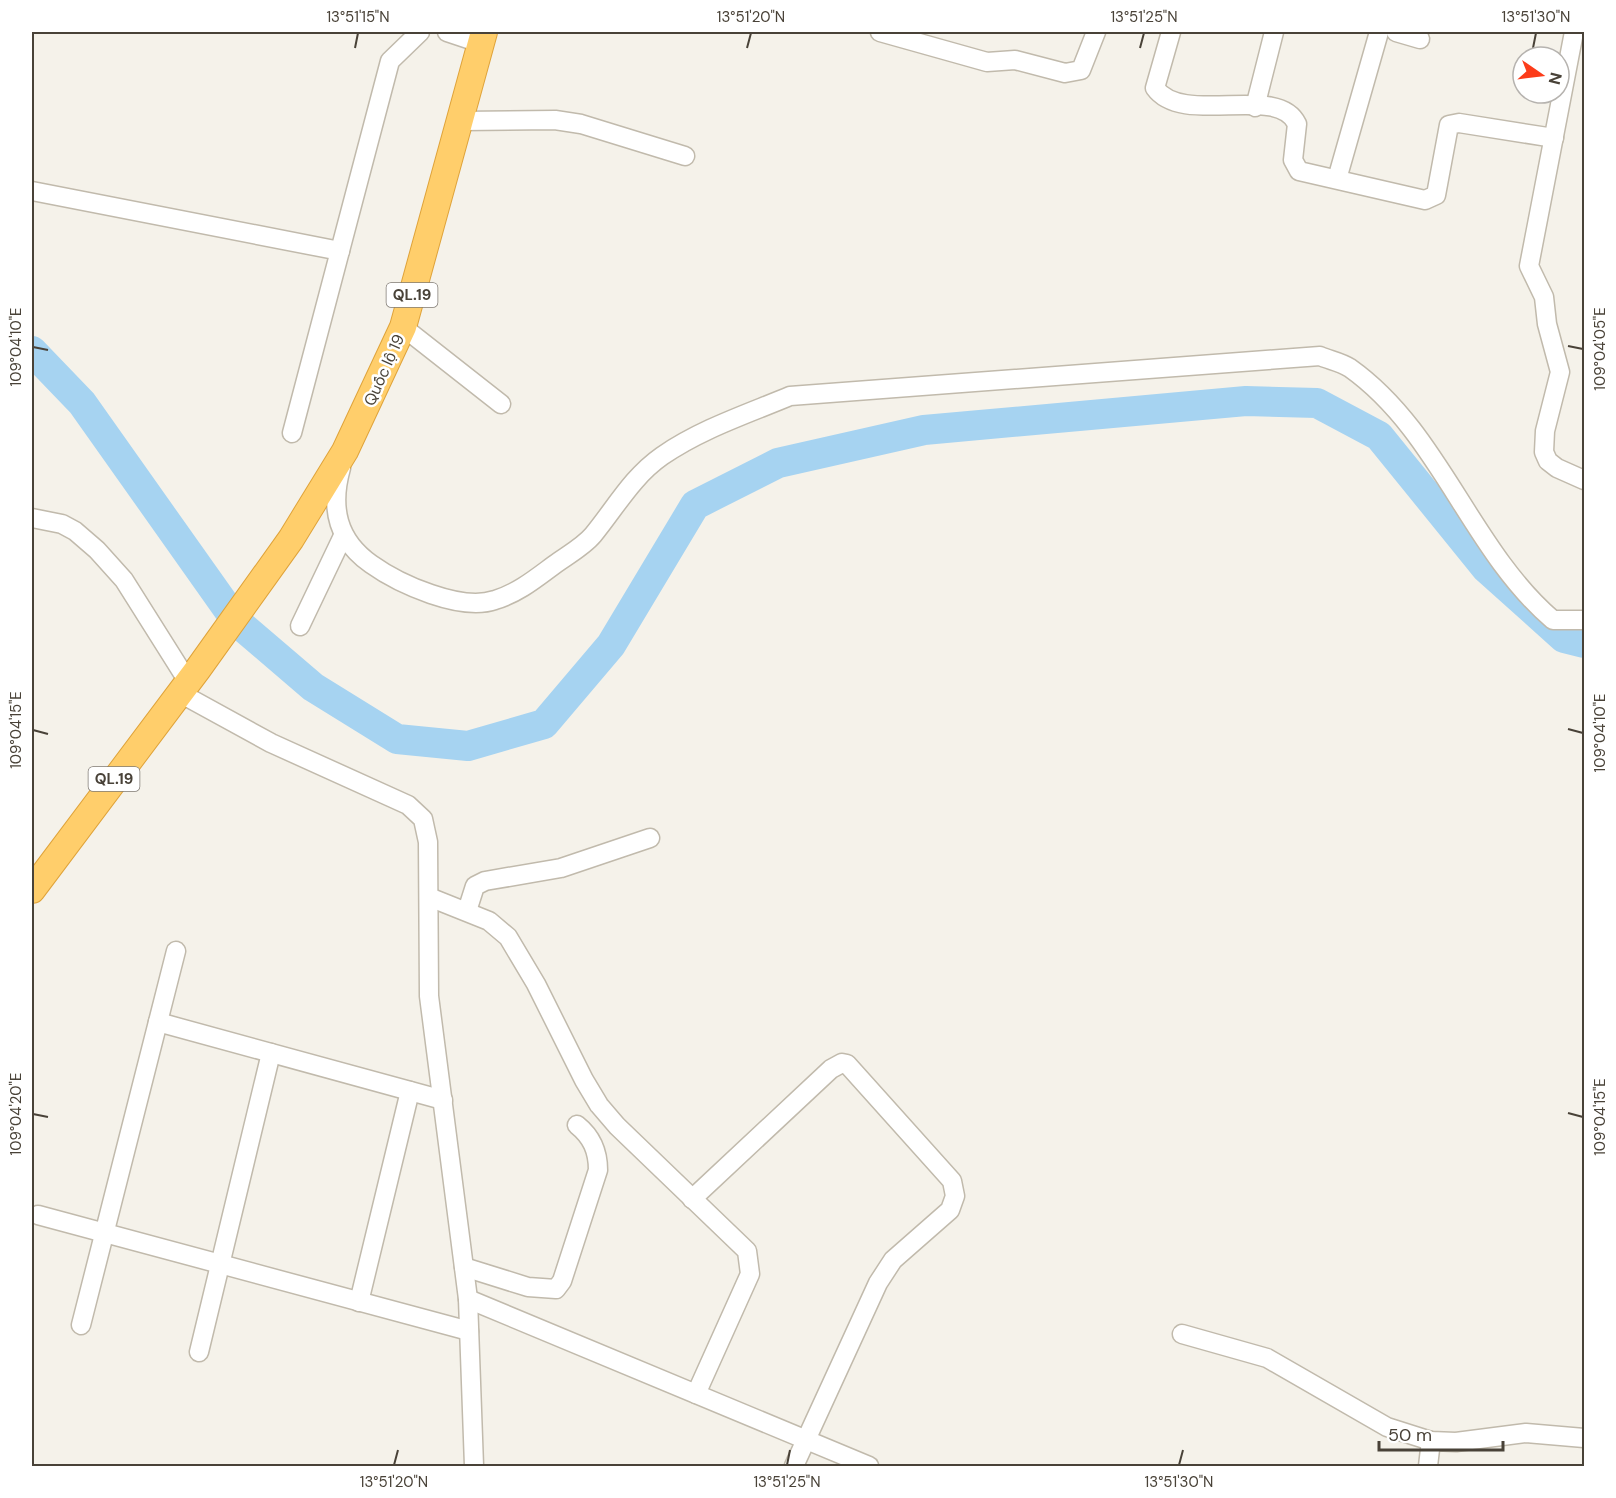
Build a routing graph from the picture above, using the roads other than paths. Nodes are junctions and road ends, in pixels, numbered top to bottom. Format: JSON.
{"nodes":[{"id":1,"x":420,"y":32,"type":"edge"},
{"id":2,"x":447,"y":32,"type":"edge"},
{"id":3,"x":880,"y":32,"type":"edge"},
{"id":4,"x":1096,"y":32,"type":"edge"},
{"id":5,"x":1171,"y":32,"type":"edge"},
{"id":6,"x":1274,"y":32,"type":"edge"},
{"id":7,"x":1379,"y":32,"type":"edge"},
{"id":8,"x":1396,"y":32,"type":"edge"},
{"id":9,"x":1574,"y":32,"type":"edge"},
{"id":10,"x":482,"y":37,"type":"edge"},
{"id":11,"x":1420,"y":39,"type":"dead end"},
{"id":12,"x":1255,"y":107,"type":"junction"},
{"id":13,"x":461,"y":121,"type":"junction"},
{"id":14,"x":1554,"y":138,"type":"junction"},
{"id":15,"x":685,"y":156,"type":"dead end"},
{"id":16,"x":1337,"y":179,"type":"junction"},
{"id":17,"x":32,"y":191,"type":"edge"},
{"id":18,"x":340,"y":251,"type":"junction"},
{"id":19,"x":403,"y":327,"type":"junction"},
{"id":20,"x":501,"y":404,"type":"dead end"},
{"id":21,"x":292,"y":433,"type":"dead end"},
{"id":22,"x":345,"y":451,"type":"junction"},
{"id":23,"x":1584,"y":480,"type":"edge"},
{"id":24,"x":32,"y":518,"type":"edge"},
{"id":25,"x":343,"y":536,"type":"junction"},
{"id":26,"x":1584,"y":620,"type":"edge"},
{"id":27,"x":300,"y":626,"type":"dead end"},
{"id":28,"x":188,"y":681,"type":"junction"},
{"id":29,"x":650,"y":838,"type":"dead end"},
{"id":30,"x":35,"y":879,"type":"edge"},
{"id":31,"x":429,"y":897,"type":"junction"},
{"id":32,"x":467,"y":911,"type":"junction"},
{"id":33,"x":176,"y":951,"type":"dead end"},
{"id":34,"x":158,"y":1022,"type":"junction"},
{"id":35,"x":271,"y":1053,"type":"junction"},
{"id":36,"x":410,"y":1091,"type":"junction"},
{"id":37,"x":443,"y":1100,"type":"junction"},
{"id":38,"x":577,"y":1125,"type":"dead end"},
{"id":39,"x":692,"y":1199,"type":"junction"},
{"id":40,"x":39,"y":1215,"type":"dead end"},
{"id":41,"x":104,"y":1233,"type":"junction"},
{"id":42,"x":220,"y":1264,"type":"junction"},
{"id":43,"x":464,"y":1267,"type":"junction"},
{"id":44,"x":468,"y":1299,"type":"junction"},
{"id":45,"x":359,"y":1302,"type":"junction"},
{"id":46,"x":81,"y":1325,"type":"dead end"},
{"id":47,"x":469,"y":1331,"type":"junction"},
{"id":48,"x":1182,"y":1334,"type":"dead end"},
{"id":49,"x":199,"y":1352,"type":"dead end"},
{"id":50,"x":696,"y":1394,"type":"junction"},
{"id":51,"x":1584,"y":1438,"type":"edge"},
{"id":52,"x":806,"y":1440,"type":"junction"},
{"id":53,"x":1431,"y":1441,"type":"junction"},
{"id":54,"x":474,"y":1467,"type":"edge"},
{"id":55,"x":794,"y":1467,"type":"edge"},
{"id":56,"x":869,"y":1467,"type":"edge"},
{"id":57,"x":1428,"y":1467,"type":"edge"}],
"edges":[{"from":1,"to":18,"type":"street"},
{"from":2,"to":10,"type":"street"},
{"from":3,"to":4,"type":"street"},
{"from":5,"to":12,"type":"street"},
{"from":6,"to":12,"type":"street"},
{"from":7,"to":16,"type":"street"},
{"from":8,"to":11,"type":"street"},
{"from":9,"to":14,"type":"street"},
{"from":10,"to":13,"type":"highway","name":"Quốc lộ 19","number":"QL.19"},
{"from":12,"to":16,"type":"street"},
{"from":13,"to":15,"type":"street"},
{"from":13,"to":19,"type":"highway","name":"Quốc lộ 19","number":"QL.19"},
{"from":14,"to":16,"type":"street"},
{"from":14,"to":23,"type":"street"},
{"from":17,"to":18,"type":"street"},
{"from":18,"to":21,"type":"street"},
{"from":19,"to":20,"type":"street"},
{"from":19,"to":22,"type":"highway","name":"Quốc lộ 19","number":"QL.19"},
{"from":22,"to":25,"type":"street"},
{"from":22,"to":28,"type":"highway","name":"Quốc lộ 19","number":"QL.19"},
{"from":24,"to":28,"type":"street"},
{"from":25,"to":26,"type":"street"},
{"from":25,"to":27,"type":"street"},
{"from":28,"to":30,"type":"highway","number":"QL.19"},
{"from":28,"to":31,"type":"street"},
{"from":29,"to":32,"type":"street"},
{"from":31,"to":32,"type":"street"},
{"from":31,"to":37,"type":"street"},
{"from":32,"to":39,"type":"street"},
{"from":33,"to":34,"type":"street"},
{"from":34,"to":35,"type":"street"},
{"from":34,"to":41,"type":"street"},
{"from":35,"to":36,"type":"street"},
{"from":35,"to":42,"type":"street"},
{"from":36,"to":37,"type":"street"},
{"from":36,"to":45,"type":"street"},
{"from":37,"to":43,"type":"street"},
{"from":38,"to":43,"type":"street"},
{"from":39,"to":50,"type":"street"},
{"from":39,"to":52,"type":"street"},
{"from":40,"to":41,"type":"street"},
{"from":41,"to":42,"type":"street"},
{"from":41,"to":46,"type":"street"},
{"from":42,"to":45,"type":"street"},
{"from":42,"to":49,"type":"street"},
{"from":43,"to":44,"type":"street"},
{"from":44,"to":47,"type":"street"},
{"from":44,"to":50,"type":"street"},
{"from":45,"to":47,"type":"street"},
{"from":47,"to":54,"type":"street"},
{"from":48,"to":53,"type":"street"},
{"from":50,"to":52,"type":"street"},
{"from":51,"to":53,"type":"street"},
{"from":52,"to":55,"type":"street"},
{"from":52,"to":56,"type":"street"},
{"from":53,"to":57,"type":"street"}]}
